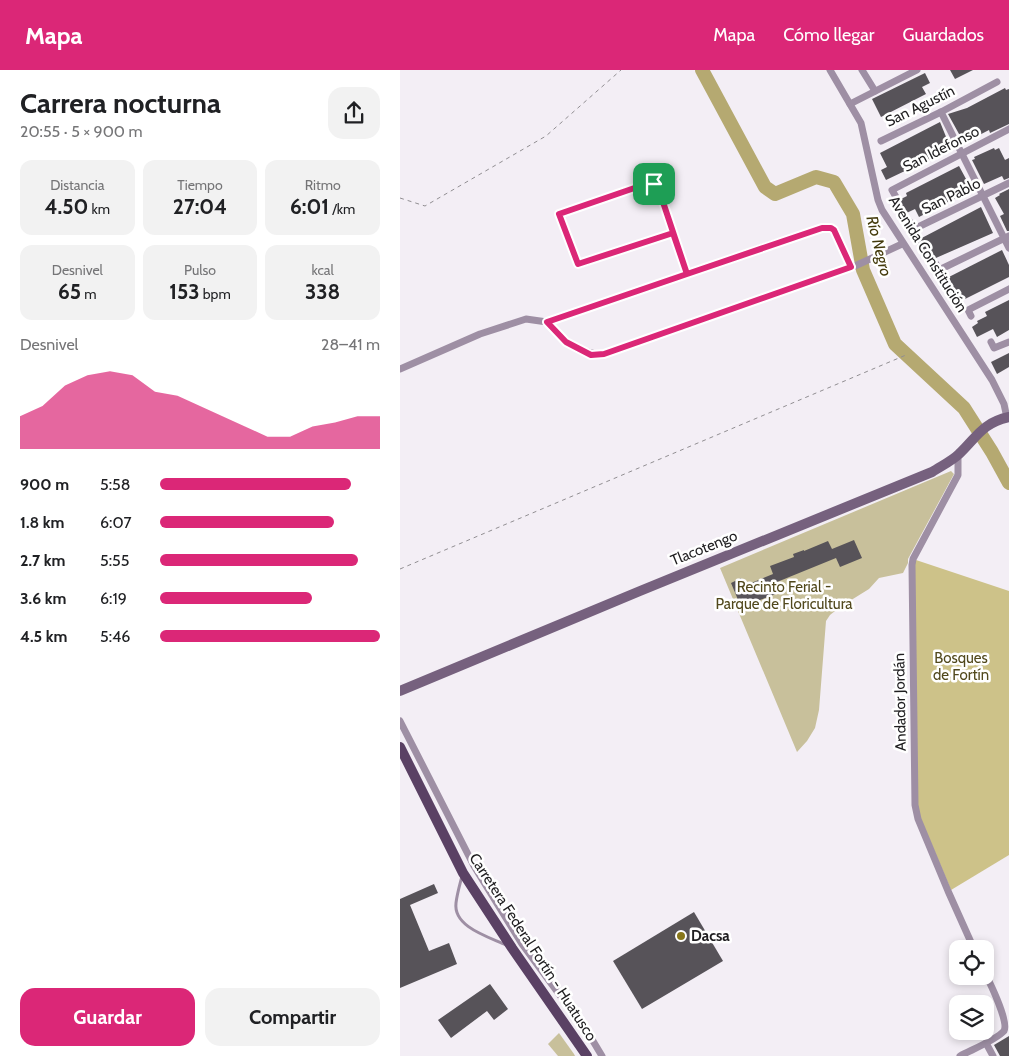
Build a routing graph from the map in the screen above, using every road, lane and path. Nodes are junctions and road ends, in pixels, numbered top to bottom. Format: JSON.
{"nodes":[{"id":1,"x":621,"y":70,"type":"edge"},
{"id":2,"x":830,"y":70,"type":"edge"},
{"id":3,"x":862,"y":70,"type":"edge"},
{"id":4,"x":917,"y":70,"type":"edge"},
{"id":5,"x":997,"y":82,"type":"dead end"},
{"id":6,"x":874,"y":91,"type":"junction"},
{"id":7,"x":850,"y":104,"type":"junction"},
{"id":8,"x":941,"y":112,"type":"junction"},
{"id":9,"x":1009,"y":129,"type":"edge"},
{"id":10,"x":881,"y":141,"type":"dead end"},
{"id":11,"x":962,"y":154,"type":"junction"},
{"id":12,"x":1009,"y":183,"type":"edge"},
{"id":13,"x":983,"y":196,"type":"junction"},
{"id":14,"x":896,"y":197,"type":"dead end"},
{"id":15,"x":400,"y":198,"type":"edge"},
{"id":16,"x":910,"y":222,"type":"dead end"},
{"id":17,"x":673,"y":233,"type":"junction"},
{"id":18,"x":1007,"y":237,"type":"edge"},
{"id":19,"x":902,"y":244,"type":"junction"},
{"id":20,"x":1009,"y":248,"type":"edge"},
{"id":21,"x":936,"y":264,"type":"dead end"},
{"id":22,"x":853,"y":267,"type":"junction"},
{"id":23,"x":687,"y":274,"type":"junction"},
{"id":24,"x":1009,"y":288,"type":"edge"},
{"id":25,"x":971,"y":316,"type":"dead end"},
{"id":26,"x":547,"y":322,"type":"junction"},
{"id":27,"x":991,"y":342,"type":"dead end"},
{"id":28,"x":1009,"y":342,"type":"edge"},
{"id":29,"x":906,"y":355,"type":"dead end"},
{"id":30,"x":400,"y":369,"type":"edge"},
{"id":31,"x":1008,"y":417,"type":"edge"},
{"id":32,"x":958,"y":455,"type":"junction"},
{"id":33,"x":400,"y":569,"type":"edge"},
{"id":34,"x":400,"y":690,"type":"edge"},
{"id":35,"x":400,"y":721,"type":"edge"},
{"id":36,"x":400,"y":746,"type":"edge"},
{"id":37,"x":463,"y":873,"type":"junction"},
{"id":38,"x":970,"y":940,"type":"edge"},
{"id":39,"x":512,"y":948,"type":"junction"},
{"id":40,"x":990,"y":985,"type":"edge"},
{"id":41,"x":986,"y":1043,"type":"junction"},
{"id":42,"x":587,"y":1056,"type":"edge"},
{"id":43,"x":602,"y":1056,"type":"edge"},
{"id":44,"x":960,"y":1056,"type":"edge"},
{"id":45,"x":993,"y":1056,"type":"edge"}],
"edges":[{"from":1,"to":15,"type":"path"},
{"from":2,"to":7,"type":"street","name":"Avenida Constitución"},
{"from":3,"to":6,"type":"street"},
{"from":4,"to":6,"type":"street"},
{"from":5,"to":8,"type":"street","name":"San Agustín"},
{"from":6,"to":7,"type":"street"},
{"from":7,"to":19,"type":"street","name":"Avenida Constitución"},
{"from":8,"to":10,"type":"street","name":"San Agustín"},
{"from":8,"to":11,"type":"street"},
{"from":9,"to":11,"type":"street","name":"San Idefonso"},
{"from":11,"to":13,"type":"street"},
{"from":11,"to":14,"type":"street","name":"San Idefonso"},
{"from":12,"to":13,"type":"street","name":"San Pablo"},
{"from":13,"to":16,"type":"street","name":"San Pablo"},
{"from":13,"to":18,"type":"street"},
{"from":17,"to":17,"type":"street"},
{"from":17,"to":23,"type":"street"},
{"from":18,"to":20,"type":"street"},
{"from":18,"to":21,"type":"street"},
{"from":19,"to":22,"type":"street"},
{"from":19,"to":31,"type":"street","name":"Avenida Constitución"},
{"from":22,"to":23,"type":"street"},
{"from":22,"to":26,"type":"street"},
{"from":23,"to":26,"type":"street"},
{"from":24,"to":25,"type":"street"},
{"from":26,"to":30,"type":"street"},
{"from":27,"to":28,"type":"street"},
{"from":29,"to":33,"type":"path"},
{"from":31,"to":32,"type":"street","name":"Tlacotengo"},
{"from":32,"to":34,"type":"street","name":"Tlacotengo"},
{"from":32,"to":38,"type":"street","name":"Andador Jordán"},
{"from":35,"to":43,"type":"street"},
{"from":36,"to":37,"type":"main road","name":"Carretera Federal Fortín - Huatusco"},
{"from":37,"to":39,"type":"main road","name":"Carretera Federal Fortín - Huatusco"},
{"from":37,"to":39,"type":"lane"},
{"from":39,"to":42,"type":"main road","name":"Carretera Federal Fortín - Huatusco"},
{"from":40,"to":41,"type":"street"},
{"from":41,"to":44,"type":"street"},
{"from":41,"to":45,"type":"street"}]}
